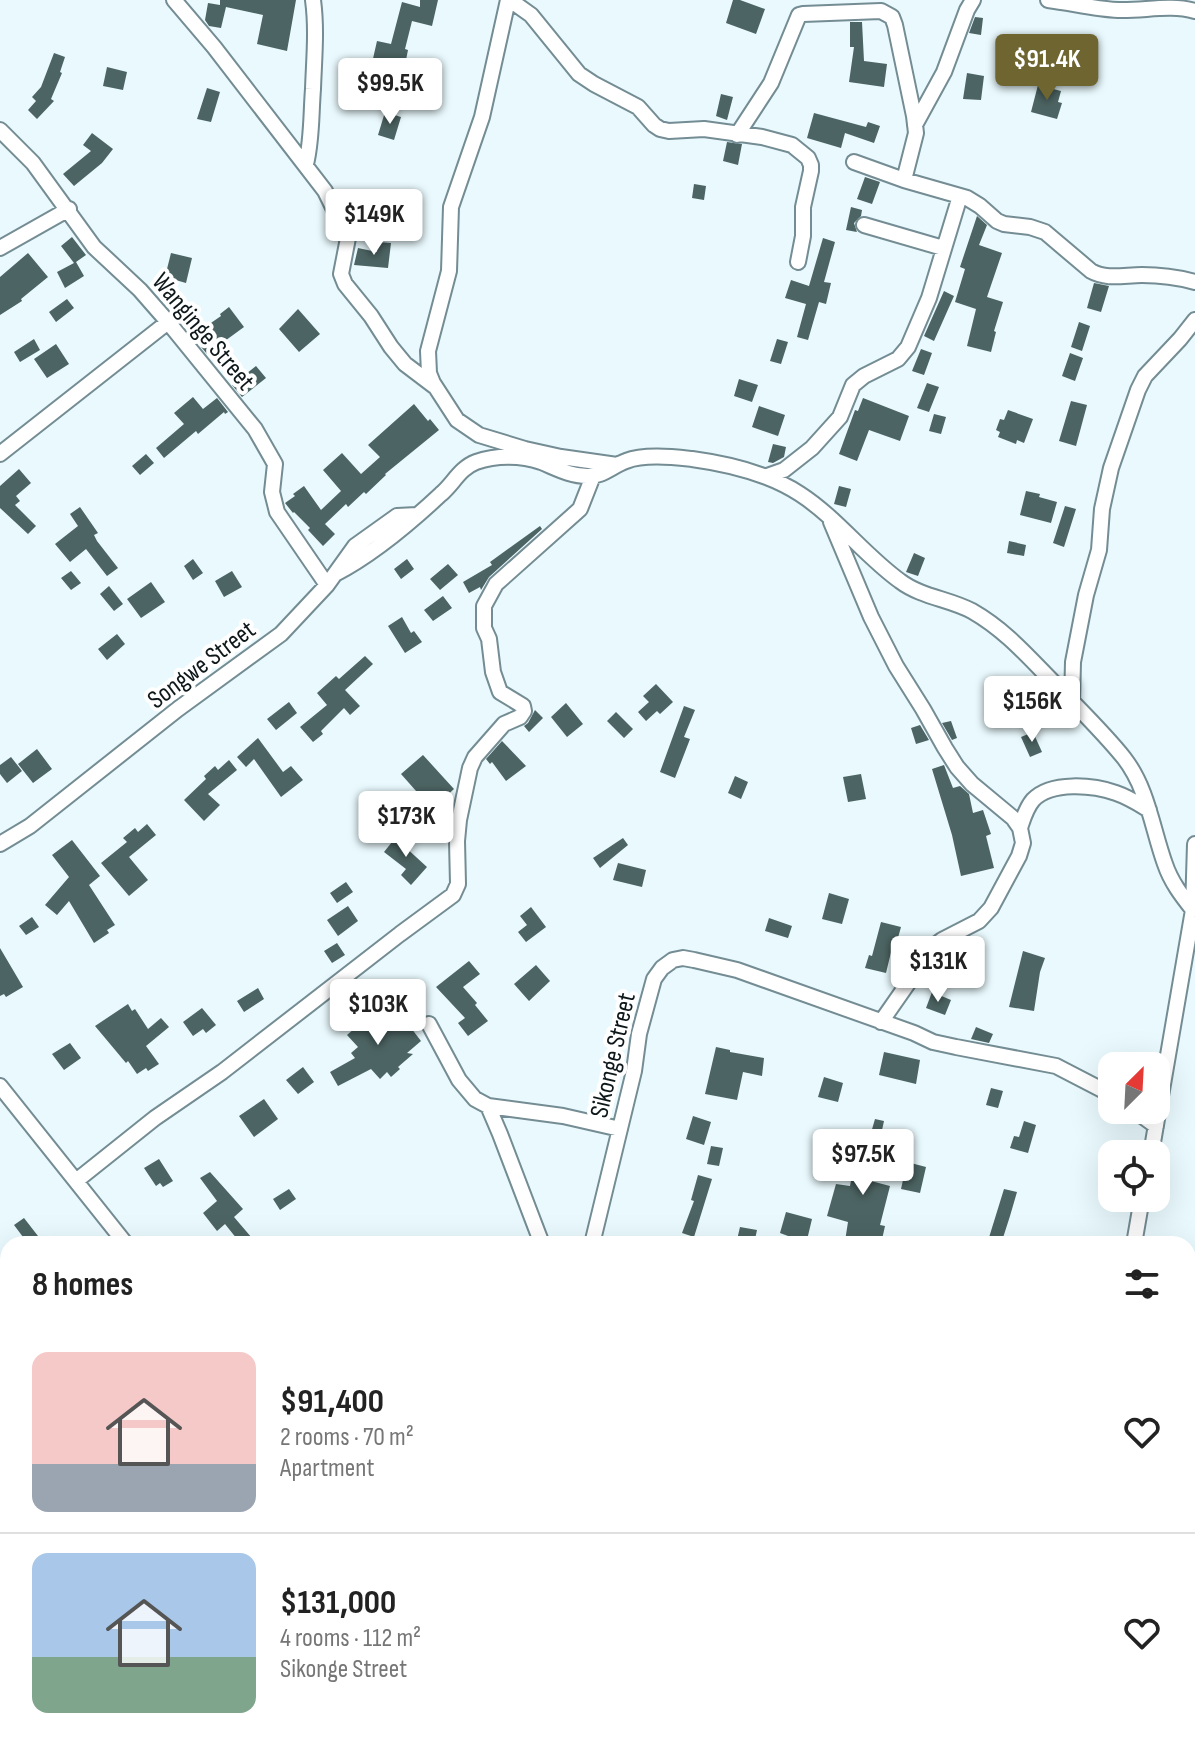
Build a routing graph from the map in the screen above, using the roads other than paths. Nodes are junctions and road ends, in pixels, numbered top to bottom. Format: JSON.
{"nodes":[{"id":1,"x":174,"y":0,"type":"edge"},
{"id":2,"x":313,"y":0,"type":"edge"},
{"id":3,"x":509,"y":0,"type":"edge"},
{"id":4,"x":973,"y":0,"type":"edge"},
{"id":5,"x":1048,"y":0,"type":"edge"},
{"id":6,"x":1195,"y":11,"type":"edge"},
{"id":7,"x":915,"y":125,"type":"junction"},
{"id":8,"x":0,"y":130,"type":"edge"},
{"id":9,"x":737,"y":135,"type":"junction"},
{"id":10,"x":854,"y":162,"type":"dead end"},
{"id":11,"x":306,"y":164,"type":"junction"},
{"id":12,"x":904,"y":180,"type":"junction"},
{"id":13,"x":960,"y":196,"type":"junction"},
{"id":14,"x":69,"y":209,"type":"junction"},
{"id":15,"x":864,"y":225,"type":"dead end"},
{"id":16,"x":0,"y":248,"type":"edge"},
{"id":17,"x":943,"y":248,"type":"junction"},
{"id":18,"x":798,"y":262,"type":"dead end"},
{"id":19,"x":1195,"y":282,"type":"edge"},
{"id":20,"x":1195,"y":320,"type":"edge"},
{"id":21,"x":168,"y":322,"type":"junction"},
{"id":22,"x":437,"y":389,"type":"junction"},
{"id":23,"x":0,"y":454,"type":"edge"},
{"id":24,"x":617,"y":465,"type":"junction"},
{"id":25,"x":593,"y":476,"type":"junction"},
{"id":26,"x":767,"y":476,"type":"junction"},
{"id":27,"x":830,"y":518,"type":"junction"},
{"id":28,"x":331,"y":580,"type":"junction"},
{"id":29,"x":1072,"y":703,"type":"junction"},
{"id":30,"x":1149,"y":810,"type":"junction"},
{"id":31,"x":1020,"y":828,"type":"junction"},
{"id":32,"x":0,"y":844,"type":"edge"},
{"id":33,"x":1195,"y":844,"type":"edge"},
{"id":34,"x":1193,"y":910,"type":"junction"},
{"id":35,"x":881,"y":1022,"type":"junction"},
{"id":36,"x":429,"y":1024,"type":"dead end"},
{"id":37,"x":0,"y":1086,"type":"edge"},
{"id":38,"x":1098,"y":1088,"type":"edge"},
{"id":39,"x":488,"y":1106,"type":"junction"},
{"id":40,"x":1153,"y":1124,"type":"edge"},
{"id":41,"x":1156,"y":1126,"type":"junction"},
{"id":42,"x":620,"y":1129,"type":"junction"},
{"id":43,"x":1154,"y":1140,"type":"edge"},
{"id":44,"x":76,"y":1181,"type":"junction"},
{"id":45,"x":1140,"y":1212,"type":"edge"},
{"id":46,"x":120,"y":1236,"type":"edge"},
{"id":47,"x":539,"y":1236,"type":"edge"},
{"id":48,"x":594,"y":1236,"type":"edge"},
{"id":49,"x":1135,"y":1236,"type":"edge"}],
"edges":[{"from":1,"to":11,"type":"street"},
{"from":2,"to":11,"type":"street"},
{"from":3,"to":9,"type":"street"},
{"from":3,"to":22,"type":"street"},
{"from":4,"to":7,"type":"street"},
{"from":5,"to":6,"type":"street"},
{"from":7,"to":9,"type":"street"},
{"from":7,"to":12,"type":"street"},
{"from":8,"to":14,"type":"street","name":"Wanginge Street"},
{"from":9,"to":18,"type":"street"},
{"from":10,"to":12,"type":"street"},
{"from":11,"to":22,"type":"street"},
{"from":12,"to":13,"type":"street"},
{"from":13,"to":17,"type":"street"},
{"from":13,"to":19,"type":"street"},
{"from":14,"to":16,"type":"street"},
{"from":14,"to":21,"type":"street","name":"Wanginge Street"},
{"from":15,"to":17,"type":"street"},
{"from":17,"to":26,"type":"street"},
{"from":20,"to":29,"type":"street"},
{"from":21,"to":23,"type":"street"},
{"from":21,"to":28,"type":"street","name":"Wanginge Street"},
{"from":22,"to":24,"type":"street"},
{"from":24,"to":25,"type":"street"},
{"from":24,"to":26,"type":"street"},
{"from":25,"to":28,"type":"street","name":"Songwe Street"},
{"from":25,"to":44,"type":"street"},
{"from":26,"to":27,"type":"street"},
{"from":27,"to":29,"type":"street"},
{"from":27,"to":31,"type":"street"},
{"from":28,"to":32,"type":"street","name":"Songwe Street"},
{"from":29,"to":30,"type":"street"},
{"from":30,"to":31,"type":"street"},
{"from":30,"to":34,"type":"street"},
{"from":31,"to":35,"type":"street"},
{"from":33,"to":34,"type":"street"},
{"from":34,"to":41,"type":"street"},
{"from":35,"to":38,"type":"street","name":"Sikonge Street"},
{"from":35,"to":42,"type":"street","name":"Sikonge Street"},
{"from":36,"to":39,"type":"street"},
{"from":37,"to":44,"type":"street"},
{"from":39,"to":42,"type":"street"},
{"from":39,"to":47,"type":"street"},
{"from":40,"to":41,"type":"street"},
{"from":41,"to":43,"type":"street"},
{"from":42,"to":48,"type":"street","name":"Sikonge Street"},
{"from":44,"to":46,"type":"street"},
{"from":45,"to":49,"type":"street"}]}
